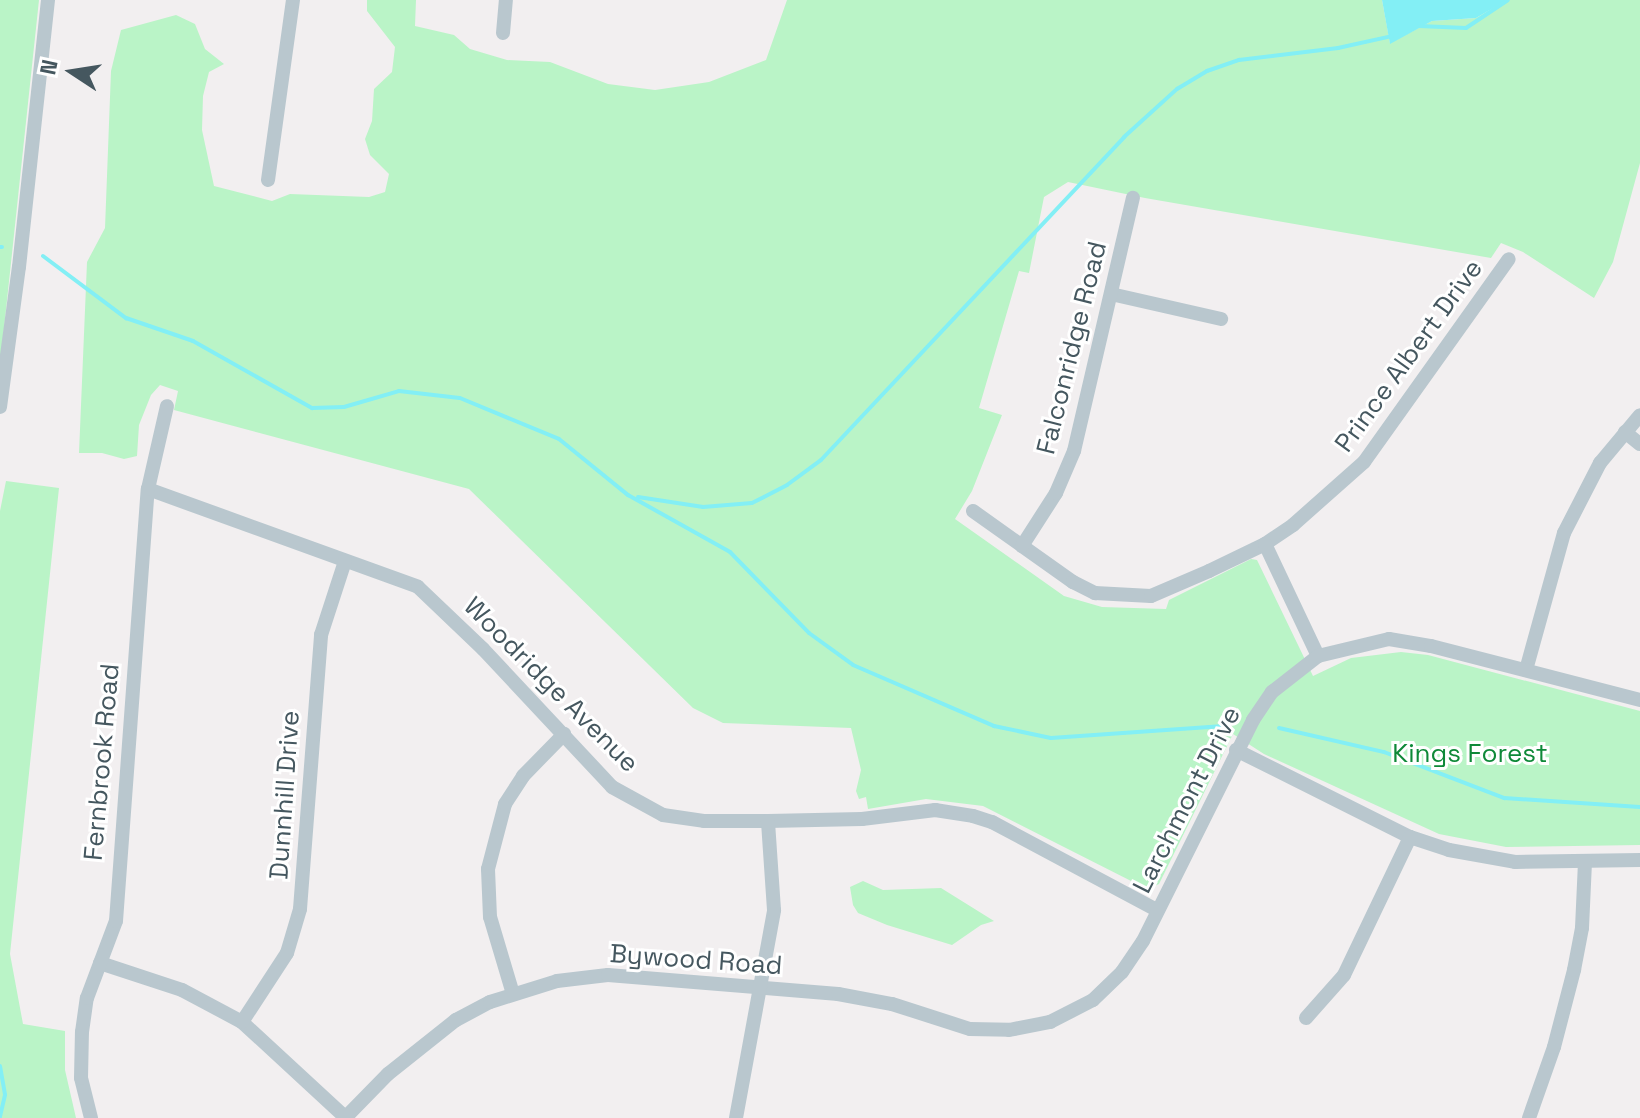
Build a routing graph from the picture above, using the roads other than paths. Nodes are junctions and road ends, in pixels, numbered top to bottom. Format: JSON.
{"nodes":[{"id":1,"x":48,"y":0,"type":"edge"},
{"id":2,"x":293,"y":0,"type":"edge"},
{"id":3,"x":506,"y":0,"type":"edge"},
{"id":4,"x":503,"y":33,"type":"dead end"},
{"id":5,"x":268,"y":180,"type":"dead end"},
{"id":6,"x":1133,"y":198,"type":"dead end"},
{"id":7,"x":1509,"y":259,"type":"dead end"},
{"id":8,"x":1111,"y":294,"type":"junction"},
{"id":9,"x":1221,"y":319,"type":"dead end"},
{"id":10,"x":167,"y":406,"type":"dead end"},
{"id":11,"x":0,"y":407,"type":"edge"},
{"id":12,"x":1640,"y":415,"type":"edge"},
{"id":13,"x":1625,"y":432,"type":"junction"},
{"id":14,"x":1640,"y":444,"type":"edge"},
{"id":15,"x":148,"y":489,"type":"junction"},
{"id":16,"x":973,"y":511,"type":"dead end"},
{"id":17,"x":1265,"y":544,"type":"junction"},
{"id":18,"x":1022,"y":546,"type":"junction"},
{"id":19,"x":345,"y":561,"type":"junction"},
{"id":20,"x":1318,"y":656,"type":"junction"},
{"id":21,"x":1526,"y":670,"type":"junction"},
{"id":22,"x":1640,"y":700,"type":"edge"},
{"id":23,"x":564,"y":734,"type":"junction"},
{"id":24,"x":1236,"y":750,"type":"junction"},
{"id":25,"x":768,"y":821,"type":"junction"},
{"id":26,"x":1410,"y":837,"type":"junction"},
{"id":27,"x":1640,"y":860,"type":"edge"},
{"id":28,"x":1585,"y":861,"type":"junction"},
{"id":29,"x":1157,"y":910,"type":"junction"},
{"id":30,"x":100,"y":963,"type":"junction"},
{"id":31,"x":761,"y":989,"type":"junction"},
{"id":32,"x":513,"y":994,"type":"junction"},
{"id":33,"x":1306,"y":1018,"type":"dead end"},
{"id":34,"x":942,"y":1021,"type":"joint"},
{"id":35,"x":242,"y":1022,"type":"junction"},
{"id":36,"x":91,"y":1118,"type":"edge"},
{"id":37,"x":345,"y":1118,"type":"edge"},
{"id":38,"x":736,"y":1118,"type":"edge"},
{"id":39,"x":1529,"y":1118,"type":"edge"}],
"edges":[{"from":1,"to":11,"type":"street"},
{"from":2,"to":5,"type":"street"},
{"from":3,"to":4,"type":"street"},
{"from":6,"to":8,"type":"street","name":"Falconridge Road"},
{"from":7,"to":17,"type":"street","name":"Prince Albert Drive"},
{"from":8,"to":9,"type":"street"},
{"from":8,"to":18,"type":"street","name":"Falconridge Road"},
{"from":10,"to":15,"type":"street","name":"Fernbrook Road"},
{"from":12,"to":13,"type":"street"},
{"from":13,"to":14,"type":"street"},
{"from":13,"to":21,"type":"street"},
{"from":15,"to":19,"type":"street","name":"Woodridge Avenue"},
{"from":15,"to":30,"type":"street","name":"Fernbrook Road"},
{"from":16,"to":18,"type":"street","name":"Prince Albert Drive"},
{"from":17,"to":18,"type":"street","name":"Prince Albert Drive"},
{"from":17,"to":20,"type":"street"},
{"from":19,"to":23,"type":"street","name":"Woodridge Avenue"},
{"from":19,"to":35,"type":"street","name":"Dunnhill Drive"},
{"from":20,"to":21,"type":"street","name":"Larchmont Drive"},
{"from":20,"to":24,"type":"street","name":"Larchmont Drive"},
{"from":21,"to":22,"type":"street","name":"Larchmont Drive"},
{"from":23,"to":25,"type":"street","name":"Woodridge Avenue"},
{"from":23,"to":32,"type":"street"},
{"from":24,"to":26,"type":"street"},
{"from":24,"to":29,"type":"street","name":"Larchmont Drive"},
{"from":25,"to":29,"type":"street","name":"Woodridge Avenue"},
{"from":25,"to":31,"type":"street"},
{"from":26,"to":28,"type":"street"},
{"from":26,"to":33,"type":"street"},
{"from":27,"to":28,"type":"street"},
{"from":28,"to":39,"type":"street"},
{"from":29,"to":34,"type":"street","name":"Larchmont Drive"},
{"from":30,"to":35,"type":"street"},
{"from":30,"to":36,"type":"street","name":"Fernbrook Road"},
{"from":31,"to":32,"type":"street","name":"Bywood Road"},
{"from":31,"to":34,"type":"street","name":"Bywood Road"},
{"from":31,"to":38,"type":"street"},
{"from":32,"to":37,"type":"street","name":"Bywood Road"},
{"from":35,"to":37,"type":"street"}]}
